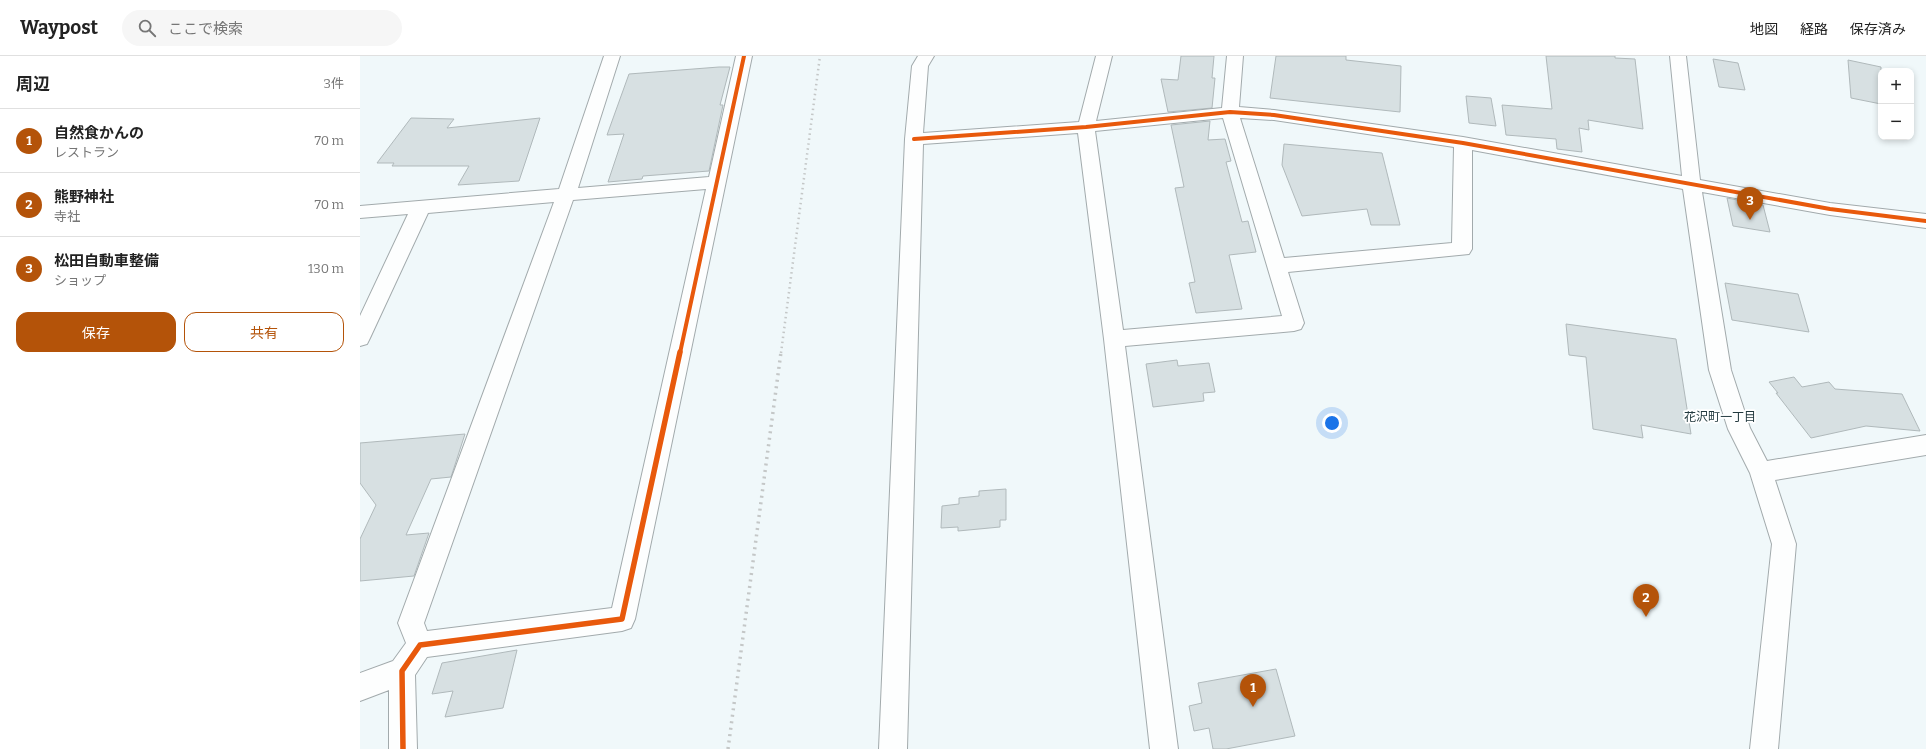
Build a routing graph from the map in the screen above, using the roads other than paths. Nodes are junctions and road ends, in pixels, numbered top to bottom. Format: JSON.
{"nodes":[{"id":1,"x":612,"y":56,"type":"edge"},
{"id":2,"x":744,"y":56,"type":"edge"},
{"id":3,"x":926,"y":56,"type":"edge"},
{"id":4,"x":1104,"y":56,"type":"edge"},
{"id":5,"x":1236,"y":56,"type":"edge"},
{"id":6,"x":1678,"y":56,"type":"edge"},
{"id":7,"x":1230,"y":112,"type":"junction"},
{"id":8,"x":1086,"y":127,"type":"junction"},
{"id":9,"x":914,"y":139,"type":"junction"},
{"id":10,"x":1463,"y":143,"type":"junction"},
{"id":11,"x":717,"y":182,"type":"junction"},
{"id":12,"x":1692,"y":185,"type":"junction"},
{"id":13,"x":566,"y":194,"type":"junction"},
{"id":14,"x":421,"y":207,"type":"junction"},
{"id":15,"x":360,"y":212,"type":"edge"},
{"id":16,"x":1926,"y":221,"type":"edge"},
{"id":17,"x":1276,"y":266,"type":"junction"},
{"id":18,"x":360,"y":338,"type":"edge"},
{"id":19,"x":1114,"y":339,"type":"junction"},
{"id":20,"x":1926,"y":445,"type":"edge"},
{"id":21,"x":1761,"y":472,"type":"junction"},
{"id":22,"x":420,"y":645,"type":"junction"},
{"id":23,"x":402,"y":671,"type":"junction"},
{"id":24,"x":360,"y":687,"type":"edge"},
{"id":25,"x":403,"y":749,"type":"edge"},
{"id":26,"x":893,"y":749,"type":"edge"},
{"id":27,"x":1164,"y":749,"type":"edge"},
{"id":28,"x":1764,"y":749,"type":"edge"}],
"edges":[{"from":1,"to":13,"type":"street"},
{"from":2,"to":11,"type":"street"},
{"from":3,"to":9,"type":"street"},
{"from":4,"to":8,"type":"street"},
{"from":5,"to":7,"type":"street"},
{"from":6,"to":12,"type":"street"},
{"from":7,"to":8,"type":"street"},
{"from":7,"to":10,"type":"street"},
{"from":7,"to":17,"type":"street"},
{"from":8,"to":9,"type":"street"},
{"from":8,"to":19,"type":"street"},
{"from":9,"to":26,"type":"street"},
{"from":10,"to":12,"type":"street"},
{"from":10,"to":17,"type":"street"},
{"from":11,"to":13,"type":"street"},
{"from":11,"to":22,"type":"street"},
{"from":12,"to":16,"type":"street"},
{"from":12,"to":21,"type":"street"},
{"from":13,"to":14,"type":"street"},
{"from":13,"to":22,"type":"street"},
{"from":14,"to":15,"type":"street"},
{"from":14,"to":18,"type":"street"},
{"from":17,"to":19,"type":"street"},
{"from":19,"to":27,"type":"street"},
{"from":20,"to":21,"type":"street"},
{"from":21,"to":28,"type":"street"},
{"from":22,"to":23,"type":"street"},
{"from":23,"to":24,"type":"street"},
{"from":23,"to":25,"type":"street"}]}
